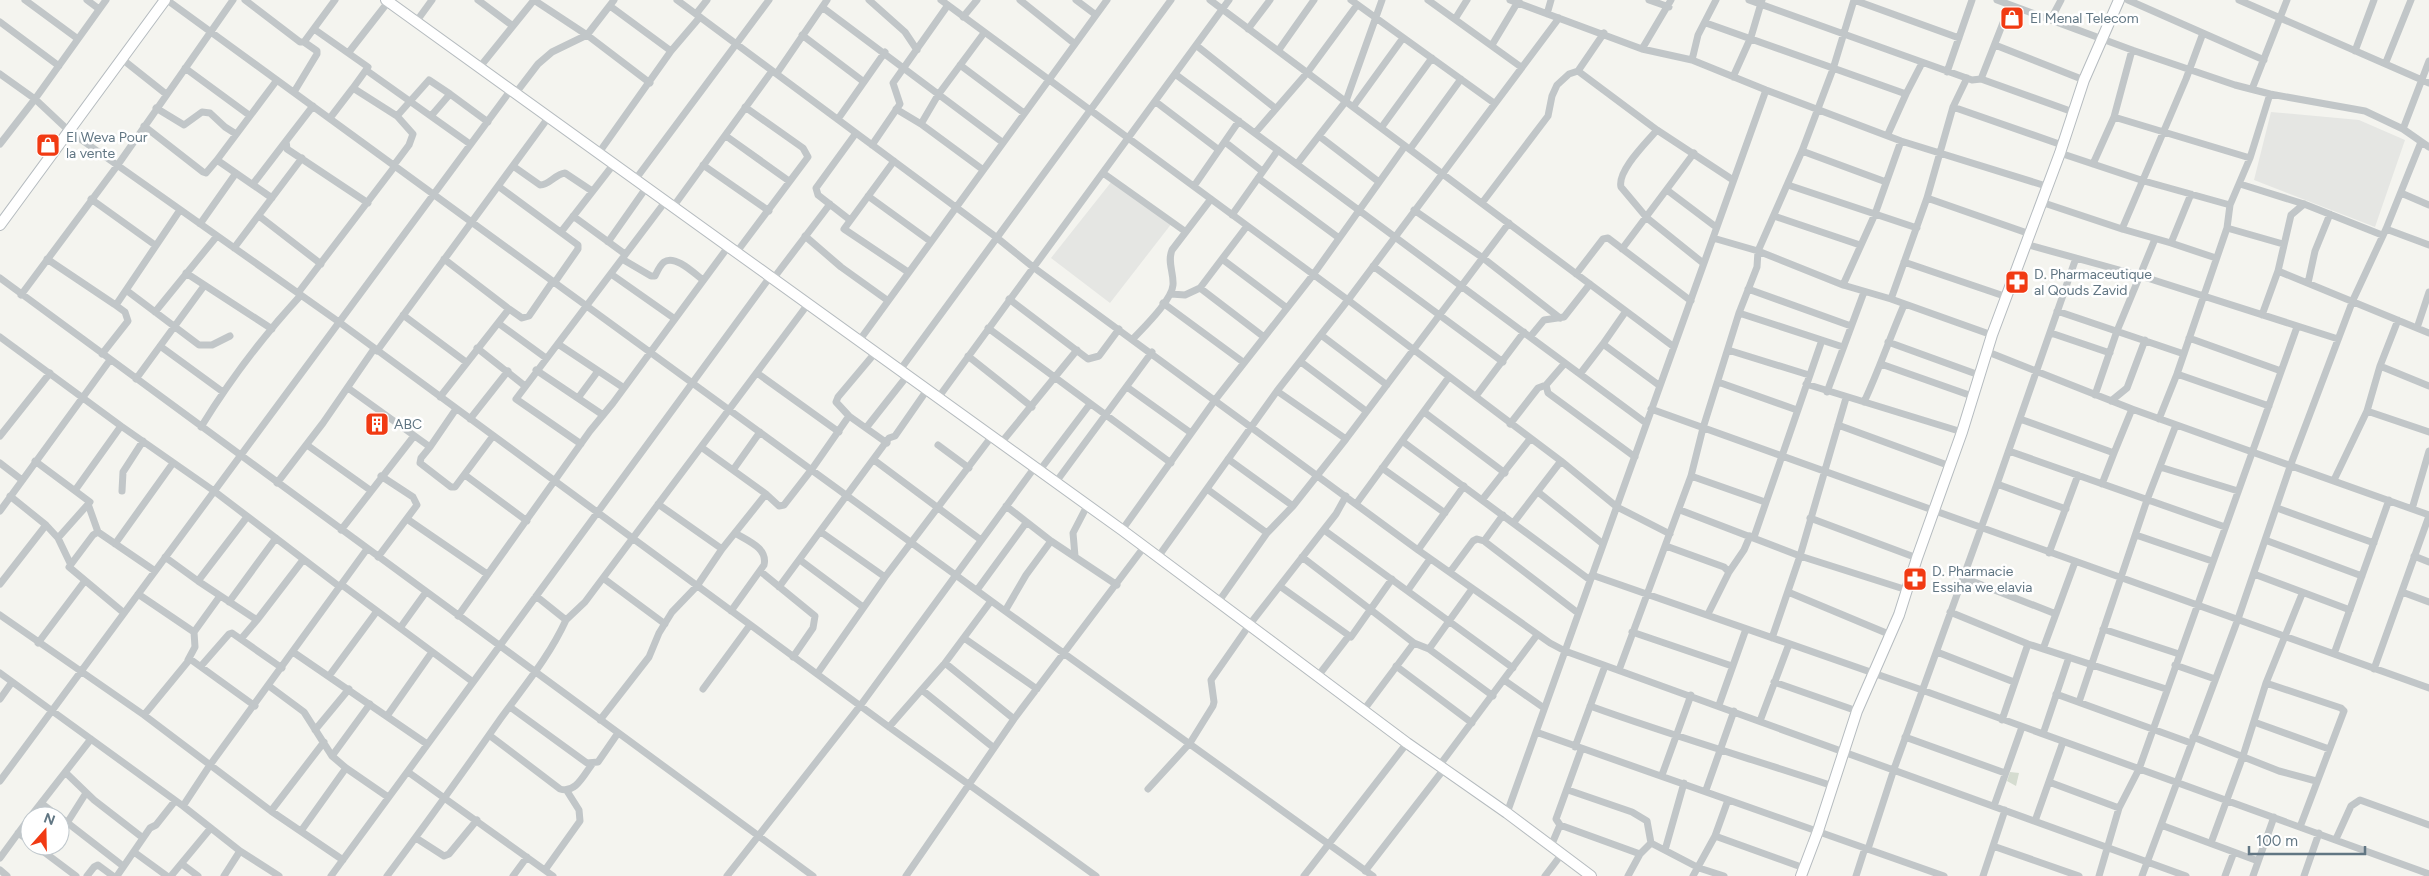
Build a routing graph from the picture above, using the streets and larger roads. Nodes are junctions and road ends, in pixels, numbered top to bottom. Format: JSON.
{"nodes":[{"id":1,"x":25,"y":0,"type":"edge"},
{"id":2,"x":87,"y":0,"type":"edge"},
{"id":3,"x":106,"y":0,"type":"edge"},
{"id":4,"x":166,"y":0,"type":"edge"},
{"id":5,"x":233,"y":0,"type":"edge"},
{"id":6,"x":245,"y":0,"type":"edge"},
{"id":7,"x":432,"y":0,"type":"edge"},
{"id":8,"x":478,"y":0,"type":"edge"},
{"id":9,"x":534,"y":0,"type":"edge"},
{"id":10,"x":677,"y":0,"type":"edge"},
{"id":11,"x":707,"y":0,"type":"edge"},
{"id":12,"x":769,"y":0,"type":"edge"},
{"id":13,"x":827,"y":0,"type":"edge"},
{"id":14,"x":869,"y":0,"type":"edge"},
{"id":15,"x":941,"y":0,"type":"edge"},
{"id":16,"x":977,"y":0,"type":"edge"},
{"id":17,"x":1020,"y":0,"type":"edge"},
{"id":18,"x":1076,"y":0,"type":"edge"},
{"id":19,"x":1107,"y":0,"type":"edge"},
{"id":20,"x":1171,"y":0,"type":"edge"},
{"id":21,"x":1210,"y":0,"type":"edge"},
{"id":22,"x":1229,"y":0,"type":"edge"},
{"id":23,"x":1270,"y":0,"type":"edge"},
{"id":24,"x":1314,"y":0,"type":"edge"},
{"id":25,"x":1351,"y":0,"type":"edge"},
{"id":26,"x":1382,"y":0,"type":"edge"},
{"id":27,"x":1428,"y":0,"type":"edge"},
{"id":28,"x":1467,"y":0,"type":"edge"},
{"id":29,"x":1510,"y":0,"type":"edge"},
{"id":30,"x":1551,"y":0,"type":"edge"},
{"id":31,"x":1649,"y":0,"type":"edge"},
{"id":32,"x":1716,"y":0,"type":"edge"},
{"id":33,"x":1749,"y":0,"type":"edge"},
{"id":34,"x":1854,"y":0,"type":"edge"},
{"id":35,"x":1972,"y":0,"type":"edge"},
{"id":36,"x":1997,"y":0,"type":"edge"},
{"id":37,"x":2061,"y":0,"type":"edge"},
{"id":38,"x":2119,"y":0,"type":"edge"},
{"id":39,"x":2128,"y":0,"type":"edge"},
{"id":40,"x":2239,"y":0,"type":"edge"},
{"id":41,"x":2287,"y":0,"type":"edge"},
{"id":42,"x":2374,"y":0,"type":"edge"},
{"id":43,"x":2411,"y":0,"type":"edge"},
{"id":44,"x":333,"y":1,"type":"edge"},
{"id":45,"x":387,"y":1,"type":"edge"},
{"id":46,"x":1519,"y":2,"type":"edge"},
{"id":47,"x":1761,"y":2,"type":"edge"},
{"id":48,"x":2248,"y":2,"type":"edge"},
{"id":49,"x":612,"y":3,"type":"edge"},
{"id":50,"x":1670,"y":4,"type":"edge"},
{"id":51,"x":948,"y":5,"type":"junction"},
{"id":52,"x":1357,"y":5,"type":"junction"},
{"id":53,"x":2010,"y":5,"type":"junction"},
{"id":54,"x":822,"y":7,"type":"junction"},
{"id":55,"x":100,"y":9,"type":"junction"},
{"id":56,"x":1222,"y":9,"type":"junction"},
{"id":57,"x":1547,"y":14,"type":"junction"},
{"id":58,"x":698,"y":15,"type":"junction"},
{"id":59,"x":1096,"y":16,"type":"junction"},
{"id":60,"x":2281,"y":16,"type":"junction"},
{"id":61,"x":963,"y":17,"type":"junction"},
{"id":62,"x":1375,"y":18,"type":"junction"},
{"id":63,"x":1559,"y":18,"type":"junction"},
{"id":64,"x":1455,"y":19,"type":"junction"},
{"id":65,"x":2051,"y":19,"type":"junction"},
{"id":66,"x":0,"y":22,"type":"edge"},
{"id":67,"x":416,"y":22,"type":"junction"},
{"id":68,"x":1706,"y":22,"type":"junction"},
{"id":69,"x":513,"y":26,"type":"junction"},
{"id":70,"x":314,"y":29,"type":"junction"},
{"id":71,"x":1248,"y":29,"type":"junction"},
{"id":72,"x":210,"y":31,"type":"junction"},
{"id":73,"x":984,"y":33,"type":"junction"},
{"id":74,"x":1604,"y":33,"type":"junction"},
{"id":75,"x":2203,"y":33,"type":"junction"},
{"id":76,"x":1842,"y":34,"type":"junction"},
{"id":77,"x":587,"y":35,"type":"junction"},
{"id":78,"x":802,"y":35,"type":"junction"},
{"id":79,"x":1750,"y":37,"type":"junction"},
{"id":80,"x":1403,"y":38,"type":"junction"},
{"id":81,"x":1959,"y":38,"type":"junction"},
{"id":82,"x":78,"y":39,"type":"junction"},
{"id":83,"x":2101,"y":39,"type":"junction"},
{"id":84,"x":304,"y":42,"type":"junction"},
{"id":85,"x":737,"y":44,"type":"junction"},
{"id":86,"x":1075,"y":44,"type":"junction"},
{"id":87,"x":1492,"y":45,"type":"junction"},
{"id":88,"x":1995,"y":45,"type":"junction"},
{"id":89,"x":1196,"y":46,"type":"junction"},
{"id":90,"x":1642,"y":48,"type":"junction"},
{"id":91,"x":917,"y":50,"type":"junction"},
{"id":92,"x":2132,"y":50,"type":"junction"},
{"id":93,"x":671,"y":51,"type":"junction"},
{"id":94,"x":1278,"y":51,"type":"junction"},
{"id":95,"x":2355,"y":51,"type":"junction"},
{"id":96,"x":349,"y":52,"type":"junction"},
{"id":97,"x":885,"y":52,"type":"junction"},
{"id":98,"x":1432,"y":58,"type":"junction"},
{"id":99,"x":122,"y":59,"type":"junction"},
{"id":100,"x":1692,"y":60,"type":"junction"},
{"id":101,"x":2264,"y":60,"type":"junction"},
{"id":102,"x":2429,"y":61,"type":"edge"},
{"id":103,"x":2386,"y":62,"type":"junction"},
{"id":104,"x":1922,"y":63,"type":"junction"},
{"id":105,"x":960,"y":65,"type":"junction"},
{"id":106,"x":59,"y":66,"type":"junction"},
{"id":107,"x":1521,"y":67,"type":"junction"},
{"id":108,"x":185,"y":68,"type":"junction"},
{"id":109,"x":480,"y":68,"type":"junction"},
{"id":110,"x":1833,"y":69,"type":"junction"},
{"id":111,"x":2189,"y":69,"type":"junction"},
{"id":112,"x":366,"y":70,"type":"junction"},
{"id":113,"x":903,"y":70,"type":"junction"},
{"id":114,"x":1578,"y":71,"type":"junction"},
{"id":115,"x":775,"y":72,"type":"junction"},
{"id":116,"x":1947,"y":72,"type":"junction"},
{"id":117,"x":1307,"y":73,"type":"junction"},
{"id":118,"x":0,"y":74,"type":"edge"},
{"id":119,"x":1175,"y":74,"type":"junction"},
{"id":120,"x":1734,"y":78,"type":"junction"},
{"id":121,"x":1967,"y":78,"type":"junction"},
{"id":122,"x":1461,"y":79,"type":"junction"},
{"id":123,"x":277,"y":80,"type":"junction"},
{"id":124,"x":1049,"y":80,"type":"junction"},
{"id":125,"x":1981,"y":80,"type":"junction"},
{"id":126,"x":2084,"y":80,"type":"junction"},
{"id":127,"x":2426,"y":81,"type":"edge"},
{"id":128,"x":864,"y":82,"type":"junction"},
{"id":129,"x":650,"y":83,"type":"junction"},
{"id":130,"x":353,"y":88,"type":"junction"},
{"id":131,"x":2252,"y":89,"type":"junction"},
{"id":132,"x":1766,"y":90,"type":"junction"},
{"id":133,"x":294,"y":92,"type":"junction"},
{"id":134,"x":512,"y":92,"type":"junction"},
{"id":135,"x":166,"y":94,"type":"junction"},
{"id":136,"x":450,"y":94,"type":"junction"},
{"id":137,"x":1906,"y":94,"type":"junction"},
{"id":138,"x":2270,"y":94,"type":"junction"},
{"id":139,"x":938,"y":95,"type":"junction"},
{"id":140,"x":35,"y":99,"type":"junction"},
{"id":141,"x":409,"y":100,"type":"junction"},
{"id":142,"x":1346,"y":101,"type":"junction"},
{"id":143,"x":1156,"y":102,"type":"junction"},
{"id":144,"x":1494,"y":103,"type":"junction"},
{"id":145,"x":313,"y":106,"type":"junction"},
{"id":146,"x":745,"y":107,"type":"junction"},
{"id":147,"x":1353,"y":107,"type":"junction"},
{"id":148,"x":1953,"y":107,"type":"junction"},
{"id":149,"x":156,"y":108,"type":"junction"},
{"id":150,"x":1275,"y":108,"type":"junction"},
{"id":151,"x":896,"y":109,"type":"junction"},
{"id":152,"x":1089,"y":109,"type":"junction"},
{"id":153,"x":1818,"y":109,"type":"junction"},
{"id":154,"x":2073,"y":112,"type":"junction"},
{"id":155,"x":1024,"y":114,"type":"junction"},
{"id":156,"x":249,"y":115,"type":"junction"},
{"id":157,"x":397,"y":116,"type":"junction"},
{"id":158,"x":431,"y":116,"type":"junction"},
{"id":159,"x":2114,"y":117,"type":"junction"},
{"id":160,"x":330,"y":118,"type":"junction"},
{"id":161,"x":548,"y":118,"type":"junction"},
{"id":162,"x":838,"y":119,"type":"junction"},
{"id":163,"x":1240,"y":121,"type":"junction"},
{"id":164,"x":488,"y":122,"type":"junction"},
{"id":165,"x":921,"y":124,"type":"junction"},
{"id":166,"x":144,"y":126,"type":"junction"},
{"id":167,"x":1381,"y":128,"type":"junction"},
{"id":168,"x":2403,"y":129,"type":"junction"},
{"id":169,"x":1657,"y":130,"type":"junction"},
{"id":170,"x":69,"y":131,"type":"junction"},
{"id":171,"x":2164,"y":132,"type":"junction"},
{"id":172,"x":856,"y":133,"type":"junction"},
{"id":173,"x":1255,"y":133,"type":"junction"},
{"id":174,"x":3,"y":134,"type":"edge"},
{"id":175,"x":236,"y":134,"type":"junction"},
{"id":176,"x":1888,"y":134,"type":"junction"},
{"id":177,"x":726,"y":136,"type":"junction"},
{"id":178,"x":1319,"y":136,"type":"junction"},
{"id":179,"x":1129,"y":138,"type":"junction"},
{"id":180,"x":286,"y":141,"type":"junction"},
{"id":181,"x":1901,"y":141,"type":"junction"},
{"id":182,"x":1002,"y":142,"type":"junction"},
{"id":183,"x":1224,"y":142,"type":"junction"},
{"id":184,"x":2421,"y":142,"type":"junction"},
{"id":185,"x":0,"y":144,"type":"edge"},
{"id":186,"x":470,"y":144,"type":"junction"},
{"id":187,"x":872,"y":145,"type":"junction"},
{"id":188,"x":2429,"y":147,"type":"edge"},
{"id":189,"x":1407,"y":148,"type":"junction"},
{"id":190,"x":2061,"y":149,"type":"junction"},
{"id":191,"x":1219,"y":150,"type":"junction"},
{"id":192,"x":1278,"y":150,"type":"junction"},
{"id":193,"x":1802,"y":151,"type":"junction"},
{"id":194,"x":1694,"y":153,"type":"junction"},
{"id":195,"x":1940,"y":153,"type":"junction"},
{"id":196,"x":598,"y":154,"type":"junction"},
{"id":197,"x":302,"y":158,"type":"junction"},
{"id":198,"x":2250,"y":158,"type":"junction"},
{"id":199,"x":218,"y":160,"type":"junction"},
{"id":200,"x":894,"y":161,"type":"junction"},
{"id":201,"x":1297,"y":164,"type":"junction"},
{"id":202,"x":2093,"y":164,"type":"junction"},
{"id":203,"x":395,"y":165,"type":"junction"},
{"id":204,"x":613,"y":165,"type":"junction"},
{"id":205,"x":703,"y":165,"type":"junction"},
{"id":206,"x":117,"y":166,"type":"junction"},
{"id":207,"x":513,"y":166,"type":"junction"},
{"id":208,"x":982,"y":169,"type":"junction"},
{"id":209,"x":1262,"y":171,"type":"junction"},
{"id":210,"x":1103,"y":172,"type":"junction"},
{"id":211,"x":236,"y":173,"type":"junction"},
{"id":212,"x":1442,"y":173,"type":"junction"},
{"id":213,"x":1258,"y":178,"type":"junction"},
{"id":214,"x":635,"y":180,"type":"junction"},
{"id":215,"x":1733,"y":180,"type":"junction"},
{"id":216,"x":789,"y":181,"type":"junction"},
{"id":217,"x":2144,"y":181,"type":"junction"},
{"id":218,"x":1379,"y":182,"type":"junction"},
{"id":219,"x":1886,"y":182,"type":"junction"},
{"id":220,"x":253,"y":184,"type":"junction"},
{"id":221,"x":2240,"y":184,"type":"junction"},
{"id":222,"x":1788,"y":185,"type":"junction"},
{"id":223,"x":498,"y":186,"type":"junction"},
{"id":224,"x":1194,"y":186,"type":"junction"},
{"id":225,"x":2046,"y":186,"type":"junction"},
{"id":226,"x":646,"y":188,"type":"junction"},
{"id":227,"x":1667,"y":190,"type":"junction"},
{"id":228,"x":592,"y":191,"type":"junction"},
{"id":229,"x":2400,"y":193,"type":"junction"},
{"id":230,"x":434,"y":194,"type":"junction"},
{"id":231,"x":2190,"y":194,"type":"junction"},
{"id":232,"x":868,"y":196,"type":"junction"},
{"id":233,"x":272,"y":198,"type":"junction"},
{"id":234,"x":1927,"y":198,"type":"junction"},
{"id":235,"x":91,"y":199,"type":"junction"},
{"id":236,"x":1211,"y":199,"type":"junction"},
{"id":237,"x":2041,"y":202,"type":"junction"},
{"id":238,"x":368,"y":203,"type":"junction"},
{"id":239,"x":1482,"y":203,"type":"junction"},
{"id":240,"x":830,"y":204,"type":"junction"},
{"id":241,"x":2304,"y":204,"type":"junction"},
{"id":242,"x":669,"y":205,"type":"junction"},
{"id":243,"x":2230,"y":205,"type":"junction"},
{"id":244,"x":2429,"y":205,"type":"edge"},
{"id":245,"x":955,"y":206,"type":"junction"},
{"id":246,"x":180,"y":210,"type":"junction"},
{"id":247,"x":1359,"y":210,"type":"junction"},
{"id":248,"x":1414,"y":210,"type":"junction"},
{"id":249,"x":768,"y":211,"type":"junction"},
{"id":250,"x":1875,"y":214,"type":"junction"},
{"id":251,"x":2330,"y":214,"type":"junction"},
{"id":252,"x":1232,"y":215,"type":"junction"},
{"id":253,"x":258,"y":216,"type":"junction"},
{"id":254,"x":573,"y":216,"type":"junction"},
{"id":255,"x":1774,"y":216,"type":"junction"},
{"id":256,"x":1647,"y":218,"type":"junction"},
{"id":257,"x":850,"y":220,"type":"junction"},
{"id":258,"x":472,"y":222,"type":"junction"},
{"id":259,"x":1509,"y":223,"type":"junction"},
{"id":260,"x":200,"y":224,"type":"junction"},
{"id":261,"x":0,"y":225,"type":"edge"},
{"id":262,"x":1247,"y":226,"type":"junction"},
{"id":263,"x":1716,"y":228,"type":"junction"},
{"id":264,"x":1917,"y":228,"type":"junction"},
{"id":265,"x":2227,"y":228,"type":"junction"},
{"id":266,"x":2122,"y":229,"type":"junction"},
{"id":267,"x":561,"y":232,"type":"junction"},
{"id":268,"x":1186,"y":232,"type":"junction"},
{"id":269,"x":2384,"y":232,"type":"junction"},
{"id":270,"x":2030,"y":234,"type":"junction"},
{"id":271,"x":217,"y":236,"type":"junction"},
{"id":272,"x":805,"y":236,"type":"junction"},
{"id":273,"x":1395,"y":236,"type":"junction"},
{"id":274,"x":996,"y":237,"type":"junction"},
{"id":275,"x":1339,"y":238,"type":"junction"},
{"id":276,"x":1712,"y":238,"type":"junction"},
{"id":277,"x":2155,"y":239,"type":"junction"},
{"id":278,"x":930,"y":241,"type":"junction"},
{"id":279,"x":608,"y":242,"type":"junction"},
{"id":280,"x":2171,"y":243,"type":"junction"},
{"id":281,"x":2025,"y":244,"type":"junction"},
{"id":282,"x":2283,"y":244,"type":"junction"},
{"id":283,"x":155,"y":245,"type":"junction"},
{"id":284,"x":2429,"y":245,"type":"edge"},
{"id":285,"x":1860,"y":246,"type":"junction"},
{"id":286,"x":234,"y":248,"type":"junction"},
{"id":287,"x":1622,"y":249,"type":"junction"},
{"id":288,"x":732,"y":250,"type":"junction"},
{"id":289,"x":1758,"y":251,"type":"junction"},
{"id":290,"x":623,"y":257,"type":"junction"},
{"id":291,"x":1483,"y":258,"type":"junction"},
{"id":292,"x":2076,"y":258,"type":"junction"},
{"id":293,"x":2216,"y":258,"type":"junction"},
{"id":294,"x":47,"y":259,"type":"junction"},
{"id":295,"x":1222,"y":259,"type":"junction"},
{"id":296,"x":444,"y":260,"type":"junction"},
{"id":297,"x":1904,"y":262,"type":"junction"},
{"id":298,"x":1703,"y":263,"type":"junction"},
{"id":299,"x":321,"y":264,"type":"junction"},
{"id":300,"x":1373,"y":266,"type":"junction"},
{"id":301,"x":1033,"y":267,"type":"junction"},
{"id":302,"x":2278,"y":271,"type":"junction"},
{"id":303,"x":908,"y":272,"type":"junction"},
{"id":304,"x":186,"y":273,"type":"junction"},
{"id":305,"x":612,"y":274,"type":"junction"},
{"id":306,"x":1576,"y":274,"type":"junction"},
{"id":307,"x":1312,"y":275,"type":"junction"},
{"id":308,"x":2141,"y":276,"type":"junction"},
{"id":309,"x":0,"y":278,"type":"edge"},
{"id":310,"x":771,"y":278,"type":"junction"},
{"id":311,"x":704,"y":280,"type":"junction"},
{"id":312,"x":554,"y":282,"type":"junction"},
{"id":313,"x":2308,"y":283,"type":"junction"},
{"id":314,"x":1590,"y":284,"type":"junction"},
{"id":315,"x":204,"y":286,"type":"junction"},
{"id":316,"x":1843,"y":286,"type":"junction"},
{"id":317,"x":1462,"y":287,"type":"junction"},
{"id":318,"x":1200,"y":288,"type":"junction"},
{"id":319,"x":1748,"y":289,"type":"junction"},
{"id":320,"x":126,"y":290,"type":"junction"},
{"id":321,"x":1864,"y":292,"type":"junction"},
{"id":322,"x":2429,"y":292,"type":"edge"},
{"id":323,"x":299,"y":294,"type":"junction"},
{"id":324,"x":1171,"y":294,"type":"junction"},
{"id":325,"x":21,"y":295,"type":"junction"},
{"id":326,"x":2203,"y":296,"type":"junction"},
{"id":327,"x":2006,"y":297,"type":"junction"},
{"id":328,"x":1009,"y":299,"type":"junction"},
{"id":329,"x":1891,"y":299,"type":"junction"},
{"id":330,"x":887,"y":300,"type":"junction"},
{"id":331,"x":1348,"y":300,"type":"junction"},
{"id":332,"x":2353,"y":300,"type":"junction"},
{"id":333,"x":1691,"y":301,"type":"junction"},
{"id":334,"x":1164,"y":303,"type":"junction"},
{"id":335,"x":114,"y":304,"type":"junction"},
{"id":336,"x":808,"y":304,"type":"junction"},
{"id":337,"x":1904,"y":305,"type":"junction"},
{"id":338,"x":588,"y":306,"type":"junction"},
{"id":339,"x":1287,"y":308,"type":"junction"},
{"id":340,"x":509,"y":309,"type":"junction"},
{"id":341,"x":1626,"y":311,"type":"junction"},
{"id":342,"x":2058,"y":311,"type":"junction"},
{"id":343,"x":155,"y":312,"type":"junction"},
{"id":344,"x":1739,"y":313,"type":"junction"},
{"id":345,"x":404,"y":315,"type":"junction"},
{"id":346,"x":2262,"y":315,"type":"junction"},
{"id":347,"x":1441,"y":316,"type":"junction"},
{"id":348,"x":1560,"y":318,"type":"junction"},
{"id":349,"x":675,"y":319,"type":"junction"},
{"id":350,"x":2398,"y":320,"type":"junction"},
{"id":351,"x":339,"y":322,"type":"junction"},
{"id":352,"x":498,"y":323,"type":"junction"},
{"id":353,"x":174,"y":326,"type":"junction"},
{"id":354,"x":1851,"y":326,"type":"junction"},
{"id":355,"x":988,"y":328,"type":"junction"},
{"id":356,"x":2297,"y":328,"type":"junction"},
{"id":357,"x":2417,"y":328,"type":"junction"},
{"id":358,"x":272,"y":329,"type":"junction"},
{"id":359,"x":1119,"y":329,"type":"junction"},
{"id":360,"x":2118,"y":331,"type":"junction"},
{"id":361,"x":1524,"y":332,"type":"junction"},
{"id":362,"x":2050,"y":333,"type":"junction"},
{"id":363,"x":2429,"y":333,"type":"edge"},
{"id":364,"x":1992,"y":334,"type":"junction"},
{"id":365,"x":1321,"y":335,"type":"junction"},
{"id":366,"x":230,"y":336,"type":"dead end"},
{"id":367,"x":0,"y":337,"type":"edge"},
{"id":368,"x":1264,"y":337,"type":"junction"},
{"id":369,"x":1530,"y":337,"type":"junction"},
{"id":370,"x":2189,"y":338,"type":"junction"},
{"id":371,"x":1133,"y":339,"type":"junction"},
{"id":372,"x":2338,"y":339,"type":"junction"},
{"id":373,"x":1822,"y":340,"type":"junction"},
{"id":374,"x":2145,"y":340,"type":"junction"},
{"id":375,"x":859,"y":341,"type":"junction"},
{"id":376,"x":1888,"y":342,"type":"junction"},
{"id":377,"x":558,"y":344,"type":"junction"},
{"id":378,"x":1603,"y":344,"type":"junction"},
{"id":379,"x":160,"y":346,"type":"junction"},
{"id":380,"x":1674,"y":347,"type":"junction"},
{"id":381,"x":1843,"y":347,"type":"junction"},
{"id":382,"x":477,"y":348,"type":"junction"},
{"id":383,"x":376,"y":350,"type":"junction"},
{"id":384,"x":1077,"y":350,"type":"junction"},
{"id":385,"x":1414,"y":350,"type":"junction"},
{"id":386,"x":1728,"y":350,"type":"junction"},
{"id":387,"x":650,"y":352,"type":"junction"},
{"id":388,"x":875,"y":352,"type":"junction"},
{"id":389,"x":1152,"y":352,"type":"junction"},
{"id":390,"x":1988,"y":352,"type":"junction"},
{"id":391,"x":2110,"y":353,"type":"junction"},
{"id":392,"x":102,"y":354,"type":"junction"},
{"id":393,"x":2184,"y":354,"type":"junction"},
{"id":394,"x":968,"y":356,"type":"junction"},
{"id":395,"x":546,"y":358,"type":"junction"},
{"id":396,"x":110,"y":360,"type":"junction"},
{"id":397,"x":466,"y":362,"type":"junction"},
{"id":398,"x":1244,"y":362,"type":"junction"},
{"id":399,"x":1300,"y":362,"type":"junction"},
{"id":400,"x":1503,"y":362,"type":"junction"},
{"id":401,"x":1564,"y":363,"type":"junction"},
{"id":402,"x":1882,"y":364,"type":"junction"},
{"id":403,"x":2380,"y":366,"type":"junction"},
{"id":404,"x":536,"y":370,"type":"junction"},
{"id":405,"x":508,"y":371,"type":"junction"},
{"id":406,"x":598,"y":371,"type":"junction"},
{"id":407,"x":2281,"y":371,"type":"junction"},
{"id":408,"x":2037,"y":372,"type":"junction"},
{"id":409,"x":50,"y":373,"type":"junction"},
{"id":410,"x":757,"y":373,"type":"junction"},
{"id":411,"x":904,"y":373,"type":"junction"},
{"id":412,"x":1580,"y":374,"type":"junction"},
{"id":413,"x":2177,"y":374,"type":"junction"},
{"id":414,"x":1810,"y":375,"type":"junction"},
{"id":415,"x":1978,"y":375,"type":"junction"},
{"id":416,"x":1449,"y":377,"type":"junction"},
{"id":417,"x":1054,"y":378,"type":"junction"},
{"id":418,"x":136,"y":380,"type":"junction"},
{"id":419,"x":692,"y":382,"type":"junction"},
{"id":420,"x":1718,"y":382,"type":"junction"},
{"id":421,"x":1806,"y":384,"type":"junction"},
{"id":422,"x":1387,"y":385,"type":"junction"},
{"id":423,"x":1546,"y":385,"type":"junction"},
{"id":424,"x":525,"y":386,"type":"junction"},
{"id":425,"x":1660,"y":386,"type":"junction"},
{"id":426,"x":2429,"y":386,"type":"edge"},
{"id":427,"x":1127,"y":387,"type":"junction"},
{"id":428,"x":348,"y":388,"type":"junction"},
{"id":429,"x":624,"y":388,"type":"junction"},
{"id":430,"x":927,"y":390,"type":"junction"},
{"id":431,"x":1277,"y":391,"type":"junction"},
{"id":432,"x":223,"y":392,"type":"junction"},
{"id":433,"x":1827,"y":392,"type":"junction"},
{"id":434,"x":2095,"y":395,"type":"junction"},
{"id":435,"x":1476,"y":396,"type":"junction"},
{"id":436,"x":1972,"y":396,"type":"junction"},
{"id":437,"x":440,"y":397,"type":"junction"},
{"id":438,"x":82,"y":398,"type":"junction"},
{"id":439,"x":578,"y":398,"type":"junction"},
{"id":440,"x":938,"y":398,"type":"junction"},
{"id":441,"x":1846,"y":398,"type":"junction"},
{"id":442,"x":1215,"y":400,"type":"junction"},
{"id":443,"x":2111,"y":401,"type":"junction"},
{"id":444,"x":1864,"y":402,"type":"junction"},
{"id":445,"x":1090,"y":404,"type":"junction"},
{"id":446,"x":2269,"y":406,"type":"junction"},
{"id":447,"x":1032,"y":407,"type":"junction"},
{"id":448,"x":456,"y":409,"type":"junction"},
{"id":449,"x":1651,"y":409,"type":"junction"},
{"id":450,"x":2132,"y":409,"type":"junction"},
{"id":451,"x":730,"y":410,"type":"junction"},
{"id":452,"x":1797,"y":410,"type":"junction"},
{"id":453,"x":2367,"y":411,"type":"junction"},
{"id":454,"x":1366,"y":412,"type":"junction"},
{"id":455,"x":1424,"y":412,"type":"junction"},
{"id":456,"x":603,"y":415,"type":"junction"},
{"id":457,"x":849,"y":416,"type":"junction"},
{"id":458,"x":1106,"y":416,"type":"junction"},
{"id":459,"x":470,"y":419,"type":"junction"},
{"id":460,"x":2020,"y":419,"type":"junction"},
{"id":461,"x":2159,"y":419,"type":"junction"},
{"id":462,"x":1646,"y":423,"type":"junction"},
{"id":463,"x":1510,"y":424,"type":"junction"},
{"id":464,"x":1838,"y":425,"type":"junction"},
{"id":465,"x":2176,"y":425,"type":"junction"},
{"id":466,"x":121,"y":426,"type":"junction"},
{"id":467,"x":201,"y":427,"type":"junction"},
{"id":468,"x":1252,"y":427,"type":"junction"},
{"id":469,"x":866,"y":428,"type":"junction"},
{"id":470,"x":1703,"y":428,"type":"junction"},
{"id":471,"x":760,"y":432,"type":"junction"},
{"id":472,"x":839,"y":432,"type":"junction"},
{"id":473,"x":1962,"y":432,"type":"junction"},
{"id":474,"x":2429,"y":432,"type":"edge"},
{"id":475,"x":1191,"y":433,"type":"junction"},
{"id":476,"x":0,"y":436,"type":"edge"},
{"id":477,"x":414,"y":436,"type":"junction"},
{"id":478,"x":493,"y":436,"type":"junction"},
{"id":479,"x":992,"y":436,"type":"junction"},
{"id":480,"x":1346,"y":439,"type":"junction"},
{"id":481,"x":1530,"y":439,"type":"junction"},
{"id":482,"x":143,"y":441,"type":"junction"},
{"id":483,"x":1402,"y":441,"type":"junction"},
{"id":484,"x":887,"y":443,"type":"junction"},
{"id":485,"x":1001,"y":443,"type":"junction"},
{"id":486,"x":580,"y":444,"type":"junction"},
{"id":487,"x":307,"y":445,"type":"junction"},
{"id":488,"x":938,"y":445,"type":"dead end"},
{"id":489,"x":430,"y":447,"type":"junction"},
{"id":490,"x":702,"y":447,"type":"junction"},
{"id":491,"x":2009,"y":451,"type":"junction"},
{"id":492,"x":2254,"y":451,"type":"junction"},
{"id":493,"x":2429,"y":451,"type":"edge"},
{"id":494,"x":2114,"y":453,"type":"junction"},
{"id":495,"x":240,"y":456,"type":"junction"},
{"id":496,"x":1781,"y":456,"type":"junction"},
{"id":497,"x":1635,"y":458,"type":"junction"},
{"id":498,"x":1228,"y":459,"type":"junction"},
{"id":499,"x":874,"y":460,"type":"junction"},
{"id":500,"x":35,"y":461,"type":"junction"},
{"id":501,"x":1561,"y":461,"type":"junction"},
{"id":502,"x":0,"y":463,"type":"edge"},
{"id":503,"x":173,"y":463,"type":"junction"},
{"id":504,"x":1170,"y":463,"type":"junction"},
{"id":505,"x":2291,"y":464,"type":"junction"},
{"id":506,"x":1950,"y":466,"type":"junction"},
{"id":507,"x":2160,"y":467,"type":"junction"},
{"id":508,"x":969,"y":468,"type":"junction"},
{"id":509,"x":1382,"y":468,"type":"junction"},
{"id":510,"x":812,"y":469,"type":"junction"},
{"id":511,"x":1037,"y":469,"type":"junction"},
{"id":512,"x":733,"y":470,"type":"junction"},
{"id":513,"x":1823,"y":472,"type":"junction"},
{"id":514,"x":1505,"y":473,"type":"junction"},
{"id":515,"x":465,"y":475,"type":"junction"},
{"id":516,"x":1318,"y":475,"type":"junction"},
{"id":517,"x":2078,"y":475,"type":"junction"},
{"id":518,"x":381,"y":476,"type":"junction"},
{"id":519,"x":1691,"y":476,"type":"junction"},
{"id":520,"x":22,"y":480,"type":"junction"},
{"id":521,"x":2334,"y":480,"type":"junction"},
{"id":522,"x":555,"y":481,"type":"junction"},
{"id":523,"x":1056,"y":482,"type":"junction"},
{"id":524,"x":277,"y":483,"type":"junction"},
{"id":525,"x":1997,"y":484,"type":"junction"},
{"id":526,"x":2102,"y":484,"type":"junction"},
{"id":527,"x":1464,"y":486,"type":"junction"},
{"id":528,"x":1207,"y":489,"type":"junction"},
{"id":529,"x":76,"y":490,"type":"junction"},
{"id":530,"x":370,"y":490,"type":"junction"},
{"id":531,"x":122,"y":491,"type":"dead end"},
{"id":532,"x":214,"y":491,"type":"junction"},
{"id":533,"x":2238,"y":491,"type":"junction"},
{"id":534,"x":1538,"y":492,"type":"junction"},
{"id":535,"x":766,"y":494,"type":"junction"},
{"id":536,"x":10,"y":496,"type":"junction"},
{"id":537,"x":848,"y":496,"type":"junction"},
{"id":538,"x":1346,"y":496,"type":"junction"},
{"id":539,"x":1482,"y":500,"type":"junction"},
{"id":540,"x":2147,"y":500,"type":"junction"},
{"id":541,"x":2389,"y":500,"type":"junction"},
{"id":542,"x":1765,"y":502,"type":"junction"},
{"id":543,"x":88,"y":504,"type":"junction"},
{"id":544,"x":658,"y":504,"type":"junction"},
{"id":545,"x":1356,"y":504,"type":"junction"},
{"id":546,"x":1006,"y":506,"type":"junction"},
{"id":547,"x":1087,"y":506,"type":"junction"},
{"id":548,"x":1293,"y":506,"type":"junction"},
{"id":549,"x":1617,"y":507,"type":"junction"},
{"id":550,"x":939,"y":508,"type":"junction"},
{"id":551,"x":2277,"y":508,"type":"junction"},
{"id":552,"x":2066,"y":509,"type":"junction"},
{"id":553,"x":2412,"y":509,"type":"junction"},
{"id":554,"x":1680,"y":510,"type":"junction"},
{"id":555,"x":0,"y":511,"type":"edge"},
{"id":556,"x":1934,"y":511,"type":"junction"},
{"id":557,"x":597,"y":512,"type":"junction"},
{"id":558,"x":1445,"y":513,"type":"junction"},
{"id":559,"x":1503,"y":515,"type":"junction"},
{"id":560,"x":2429,"y":515,"type":"edge"},
{"id":561,"x":247,"y":517,"type":"junction"},
{"id":562,"x":407,"y":518,"type":"junction"},
{"id":563,"x":1810,"y":518,"type":"junction"},
{"id":564,"x":527,"y":521,"type":"junction"},
{"id":565,"x":1514,"y":522,"type":"junction"},
{"id":566,"x":1026,"y":523,"type":"junction"},
{"id":567,"x":46,"y":525,"type":"junction"},
{"id":568,"x":2225,"y":526,"type":"junction"},
{"id":569,"x":1980,"y":528,"type":"junction"},
{"id":570,"x":341,"y":530,"type":"junction"},
{"id":571,"x":1122,"y":530,"type":"junction"},
{"id":572,"x":1324,"y":530,"type":"junction"},
{"id":573,"x":98,"y":532,"type":"junction"},
{"id":574,"x":821,"y":532,"type":"junction"},
{"id":575,"x":735,"y":533,"type":"junction"},
{"id":576,"x":1267,"y":533,"type":"junction"},
{"id":577,"x":1670,"y":534,"type":"junction"},
{"id":578,"x":2136,"y":535,"type":"junction"},
{"id":579,"x":1752,"y":537,"type":"junction"},
{"id":580,"x":58,"y":538,"type":"junction"},
{"id":581,"x":276,"y":538,"type":"junction"},
{"id":582,"x":632,"y":538,"type":"junction"},
{"id":583,"x":981,"y":540,"type":"junction"},
{"id":584,"x":2265,"y":540,"type":"junction"},
{"id":585,"x":1051,"y":541,"type":"junction"},
{"id":586,"x":1484,"y":541,"type":"junction"},
{"id":587,"x":912,"y":542,"type":"junction"},
{"id":588,"x":2374,"y":543,"type":"junction"},
{"id":589,"x":115,"y":544,"type":"junction"},
{"id":590,"x":1603,"y":544,"type":"junction"},
{"id":591,"x":1666,"y":546,"type":"junction"},
{"id":592,"x":1144,"y":547,"type":"junction"},
{"id":593,"x":367,"y":549,"type":"junction"},
{"id":594,"x":722,"y":549,"type":"junction"},
{"id":595,"x":1418,"y":550,"type":"junction"},
{"id":596,"x":2049,"y":553,"type":"junction"},
{"id":597,"x":1076,"y":556,"type":"junction"},
{"id":598,"x":1800,"y":556,"type":"junction"},
{"id":599,"x":2414,"y":556,"type":"junction"},
{"id":600,"x":166,"y":557,"type":"junction"},
{"id":601,"x":378,"y":557,"type":"junction"},
{"id":602,"x":1158,"y":557,"type":"junction"},
{"id":603,"x":1302,"y":557,"type":"junction"},
{"id":604,"x":1917,"y":558,"type":"junction"},
{"id":605,"x":1430,"y":559,"type":"junction"},
{"id":606,"x":303,"y":560,"type":"junction"},
{"id":607,"x":800,"y":560,"type":"junction"},
{"id":608,"x":2212,"y":561,"type":"junction"},
{"id":609,"x":2075,"y":562,"type":"junction"},
{"id":610,"x":2429,"y":562,"type":"edge"},
{"id":611,"x":70,"y":563,"type":"junction"},
{"id":612,"x":155,"y":571,"type":"junction"},
{"id":613,"x":760,"y":572,"type":"junction"},
{"id":614,"x":1450,"y":572,"type":"junction"},
{"id":615,"x":1730,"y":572,"type":"junction"},
{"id":616,"x":487,"y":574,"type":"junction"},
{"id":617,"x":955,"y":574,"type":"junction"},
{"id":618,"x":2254,"y":574,"type":"junction"},
{"id":619,"x":2362,"y":576,"type":"junction"},
{"id":620,"x":885,"y":577,"type":"junction"},
{"id":621,"x":1591,"y":577,"type":"junction"},
{"id":622,"x":603,"y":578,"type":"junction"},
{"id":623,"x":1964,"y":578,"type":"junction"},
{"id":624,"x":1392,"y":579,"type":"junction"},
{"id":625,"x":2121,"y":579,"type":"junction"},
{"id":626,"x":198,"y":581,"type":"junction"},
{"id":627,"x":84,"y":582,"type":"junction"},
{"id":628,"x":0,"y":584,"type":"edge"},
{"id":629,"x":1117,"y":585,"type":"junction"},
{"id":630,"x":341,"y":586,"type":"junction"},
{"id":631,"x":697,"y":586,"type":"junction"},
{"id":632,"x":779,"y":587,"type":"junction"},
{"id":633,"x":1281,"y":587,"type":"junction"},
{"id":634,"x":1472,"y":589,"type":"junction"},
{"id":635,"x":977,"y":590,"type":"junction"},
{"id":636,"x":1408,"y":590,"type":"junction"},
{"id":637,"x":1907,"y":590,"type":"junction"},
{"id":638,"x":426,"y":592,"type":"junction"},
{"id":639,"x":1788,"y":592,"type":"junction"},
{"id":640,"x":2402,"y":592,"type":"junction"},
{"id":641,"x":138,"y":594,"type":"junction"},
{"id":642,"x":1647,"y":594,"type":"junction"},
{"id":643,"x":2302,"y":594,"type":"junction"},
{"id":644,"x":220,"y":596,"type":"junction"},
{"id":645,"x":536,"y":596,"type":"junction"},
{"id":646,"x":991,"y":600,"type":"junction"},
{"id":647,"x":1219,"y":601,"type":"junction"},
{"id":648,"x":229,"y":602,"type":"junction"},
{"id":649,"x":2429,"y":602,"type":"edge"},
{"id":650,"x":2197,"y":605,"type":"junction"},
{"id":651,"x":863,"y":608,"type":"junction"},
{"id":652,"x":1370,"y":609,"type":"junction"},
{"id":653,"x":2350,"y":610,"type":"junction"},
{"id":654,"x":377,"y":611,"type":"junction"},
{"id":655,"x":731,"y":611,"type":"junction"},
{"id":656,"x":1005,"y":611,"type":"junction"},
{"id":657,"x":1950,"y":612,"type":"junction"},
{"id":658,"x":124,"y":613,"type":"junction"},
{"id":659,"x":1578,"y":613,"type":"junction"},
{"id":660,"x":1708,"y":614,"type":"junction"},
{"id":661,"x":2056,"y":614,"type":"junction"},
{"id":662,"x":0,"y":615,"type":"edge"},
{"id":663,"x":458,"y":616,"type":"junction"},
{"id":664,"x":2238,"y":619,"type":"junction"},
{"id":665,"x":257,"y":620,"type":"junction"},
{"id":666,"x":566,"y":620,"type":"junction"},
{"id":667,"x":1449,"y":620,"type":"junction"},
{"id":668,"x":665,"y":624,"type":"junction"},
{"id":669,"x":750,"y":624,"type":"junction"},
{"id":670,"x":1250,"y":624,"type":"junction"},
{"id":671,"x":400,"y":628,"type":"junction"},
{"id":672,"x":1746,"y":629,"type":"junction"},
{"id":673,"x":2103,"y":629,"type":"junction"},
{"id":674,"x":194,"y":632,"type":"junction"},
{"id":675,"x":1632,"y":632,"type":"junction"},
{"id":676,"x":1536,"y":635,"type":"junction"},
{"id":677,"x":1891,"y":635,"type":"junction"},
{"id":678,"x":2285,"y":636,"type":"junction"},
{"id":679,"x":1348,"y":637,"type":"junction"},
{"id":680,"x":964,"y":638,"type":"junction"},
{"id":681,"x":1772,"y":638,"type":"junction"},
{"id":682,"x":241,"y":639,"type":"junction"},
{"id":683,"x":38,"y":643,"type":"junction"},
{"id":684,"x":1414,"y":644,"type":"junction"},
{"id":685,"x":1789,"y":644,"type":"junction"},
{"id":686,"x":2028,"y":644,"type":"junction"},
{"id":687,"x":499,"y":646,"type":"junction"},
{"id":688,"x":1429,"y":649,"type":"junction"},
{"id":689,"x":2043,"y":649,"type":"junction"},
{"id":690,"x":1565,"y":651,"type":"junction"},
{"id":691,"x":293,"y":652,"type":"junction"},
{"id":692,"x":432,"y":652,"type":"junction"},
{"id":693,"x":1937,"y":652,"type":"junction"},
{"id":694,"x":1065,"y":653,"type":"junction"},
{"id":695,"x":2179,"y":654,"type":"junction"},
{"id":696,"x":2334,"y":654,"type":"junction"},
{"id":697,"x":793,"y":656,"type":"junction"},
{"id":698,"x":2069,"y":657,"type":"junction"},
{"id":699,"x":188,"y":660,"type":"junction"},
{"id":700,"x":945,"y":663,"type":"junction"},
{"id":701,"x":2092,"y":664,"type":"junction"},
{"id":702,"x":2175,"y":665,"type":"junction"},
{"id":703,"x":201,"y":666,"type":"junction"},
{"id":704,"x":1396,"y":666,"type":"junction"},
{"id":705,"x":1605,"y":666,"type":"junction"},
{"id":706,"x":1732,"y":666,"type":"junction"},
{"id":707,"x":282,"y":668,"type":"junction"},
{"id":708,"x":1513,"y":668,"type":"junction"},
{"id":709,"x":2374,"y":668,"type":"junction"},
{"id":710,"x":1619,"y":670,"type":"junction"},
{"id":711,"x":81,"y":671,"type":"junction"},
{"id":712,"x":0,"y":673,"type":"edge"},
{"id":713,"x":536,"y":673,"type":"junction"},
{"id":714,"x":1873,"y":673,"type":"junction"},
{"id":715,"x":817,"y":674,"type":"junction"},
{"id":716,"x":329,"y":676,"type":"junction"},
{"id":717,"x":1318,"y":676,"type":"junction"},
{"id":718,"x":2215,"y":679,"type":"junction"},
{"id":719,"x":1504,"y":680,"type":"junction"},
{"id":720,"x":12,"y":682,"type":"junction"},
{"id":721,"x":473,"y":682,"type":"junction"},
{"id":722,"x":1774,"y":682,"type":"junction"},
{"id":723,"x":2014,"y":682,"type":"junction"},
{"id":724,"x":2266,"y":683,"type":"junction"},
{"id":725,"x":269,"y":686,"type":"junction"},
{"id":726,"x":2429,"y":688,"type":"edge"},
{"id":727,"x":349,"y":689,"type":"junction"},
{"id":728,"x":703,"y":689,"type":"dead end"},
{"id":729,"x":1037,"y":689,"type":"junction"},
{"id":730,"x":2166,"y":689,"type":"junction"},
{"id":731,"x":922,"y":690,"type":"junction"},
{"id":732,"x":1922,"y":690,"type":"junction"},
{"id":733,"x":2056,"y":694,"type":"junction"},
{"id":734,"x":1691,"y":695,"type":"junction"},
{"id":735,"x":1493,"y":696,"type":"junction"},
{"id":736,"x":0,"y":699,"type":"edge"},
{"id":737,"x":2079,"y":702,"type":"junction"},
{"id":738,"x":370,"y":704,"type":"junction"},
{"id":739,"x":1719,"y":705,"type":"junction"},
{"id":740,"x":255,"y":706,"type":"junction"},
{"id":741,"x":860,"y":706,"type":"junction"},
{"id":742,"x":1590,"y":706,"type":"junction"},
{"id":743,"x":510,"y":707,"type":"junction"},
{"id":744,"x":1544,"y":708,"type":"junction"},
{"id":745,"x":52,"y":711,"type":"junction"},
{"id":746,"x":1363,"y":711,"type":"junction"},
{"id":747,"x":1857,"y":711,"type":"junction"},
{"id":748,"x":1734,"y":712,"type":"junction"},
{"id":749,"x":144,"y":715,"type":"junction"},
{"id":750,"x":387,"y":716,"type":"junction"},
{"id":751,"x":1014,"y":719,"type":"junction"},
{"id":752,"x":600,"y":720,"type":"junction"},
{"id":753,"x":2002,"y":720,"type":"junction"},
{"id":754,"x":1760,"y":721,"type":"junction"},
{"id":755,"x":2254,"y":722,"type":"junction"},
{"id":756,"x":1472,"y":723,"type":"junction"},
{"id":757,"x":889,"y":727,"type":"junction"},
{"id":758,"x":2022,"y":727,"type":"junction"},
{"id":759,"x":2153,"y":729,"type":"junction"},
{"id":760,"x":315,"y":730,"type":"junction"},
{"id":761,"x":1536,"y":732,"type":"junction"},
{"id":762,"x":618,"y":733,"type":"junction"},
{"id":763,"x":2042,"y":734,"type":"junction"},
{"id":764,"x":489,"y":735,"type":"junction"},
{"id":765,"x":1674,"y":736,"type":"junction"},
{"id":766,"x":1905,"y":737,"type":"junction"},
{"id":767,"x":91,"y":739,"type":"junction"},
{"id":768,"x":2192,"y":740,"type":"junction"},
{"id":769,"x":324,"y":742,"type":"junction"},
{"id":770,"x":2063,"y":742,"type":"junction"},
{"id":771,"x":427,"y":744,"type":"junction"},
{"id":772,"x":1190,"y":744,"type":"junction"},
{"id":773,"x":1407,"y":744,"type":"junction"},
{"id":774,"x":994,"y":748,"type":"junction"},
{"id":775,"x":1578,"y":748,"type":"junction"},
{"id":776,"x":1721,"y":749,"type":"junction"},
{"id":777,"x":2329,"y":749,"type":"junction"},
{"id":778,"x":1844,"y":750,"type":"junction"},
{"id":779,"x":332,"y":756,"type":"junction"},
{"id":780,"x":2243,"y":756,"type":"junction"},
{"id":781,"x":593,"y":763,"type":"junction"},
{"id":782,"x":210,"y":765,"type":"junction"},
{"id":783,"x":1441,"y":767,"type":"junction"},
{"id":784,"x":346,"y":768,"type":"junction"},
{"id":785,"x":1894,"y":769,"type":"junction"},
{"id":786,"x":2139,"y":769,"type":"junction"},
{"id":787,"x":408,"y":772,"type":"junction"},
{"id":788,"x":66,"y":773,"type":"junction"},
{"id":789,"x":2005,"y":773,"type":"junction"},
{"id":790,"x":1662,"y":775,"type":"junction"},
{"id":791,"x":0,"y":781,"type":"edge"},
{"id":792,"x":2316,"y":781,"type":"junction"},
{"id":793,"x":2049,"y":782,"type":"junction"},
{"id":794,"x":2176,"y":782,"type":"junction"},
{"id":795,"x":1684,"y":783,"type":"junction"},
{"id":796,"x":969,"y":784,"type":"junction"},
{"id":797,"x":1833,"y":786,"type":"junction"},
{"id":798,"x":1148,"y":789,"type":"dead end"},
{"id":799,"x":1568,"y":790,"type":"junction"},
{"id":800,"x":1706,"y":790,"type":"junction"},
{"id":801,"x":567,"y":791,"type":"junction"},
{"id":802,"x":86,"y":793,"type":"junction"},
{"id":803,"x":388,"y":797,"type":"junction"},
{"id":804,"x":445,"y":797,"type":"junction"},
{"id":805,"x":1728,"y":800,"type":"junction"},
{"id":806,"x":2227,"y":800,"type":"junction"},
{"id":807,"x":175,"y":801,"type":"junction"},
{"id":808,"x":41,"y":803,"type":"junction"},
{"id":809,"x":39,"y":806,"type":"edge"},
{"id":810,"x":45,"y":806,"type":"edge"},
{"id":811,"x":183,"y":806,"type":"junction"},
{"id":812,"x":1994,"y":806,"type":"junction"},
{"id":813,"x":2119,"y":808,"type":"junction"},
{"id":814,"x":2005,"y":810,"type":"junction"},
{"id":815,"x":271,"y":811,"type":"junction"},
{"id":816,"x":1507,"y":813,"type":"junction"},
{"id":817,"x":2274,"y":817,"type":"junction"},
{"id":818,"x":70,"y":818,"type":"edge"},
{"id":819,"x":476,"y":820,"type":"junction"},
{"id":820,"x":2035,"y":820,"type":"junction"},
{"id":821,"x":70,"y":825,"type":"edge"},
{"id":822,"x":1560,"y":825,"type":"junction"},
{"id":823,"x":2160,"y":825,"type":"junction"},
{"id":824,"x":2429,"y":825,"type":"edge"},
{"id":825,"x":2300,"y":827,"type":"junction"},
{"id":826,"x":210,"y":829,"type":"junction"},
{"id":827,"x":20,"y":830,"type":"edge"},
{"id":828,"x":301,"y":831,"type":"junction"},
{"id":829,"x":1818,"y":831,"type":"junction"},
{"id":830,"x":18,"y":832,"type":"joint"},
{"id":831,"x":2319,"y":834,"type":"junction"},
{"id":832,"x":757,"y":836,"type":"junction"},
{"id":833,"x":1715,"y":836,"type":"junction"},
{"id":834,"x":143,"y":838,"type":"junction"},
{"id":835,"x":416,"y":838,"type":"junction"},
{"id":836,"x":2336,"y":839,"type":"junction"},
{"id":837,"x":1651,"y":843,"type":"junction"},
{"id":838,"x":2211,"y":843,"type":"junction"},
{"id":839,"x":1328,"y":844,"type":"junction"},
{"id":840,"x":1551,"y":846,"type":"junction"},
{"id":841,"x":1993,"y":846,"type":"junction"},
{"id":842,"x":2106,"y":847,"type":"junction"},
{"id":843,"x":1866,"y":849,"type":"junction"},
{"id":844,"x":1665,"y":850,"type":"junction"},
{"id":845,"x":240,"y":851,"type":"junction"},
{"id":846,"x":134,"y":852,"type":"junction"},
{"id":847,"x":2234,"y":852,"type":"junction"},
{"id":848,"x":1640,"y":854,"type":"junction"},
{"id":849,"x":1562,"y":855,"type":"junction"},
{"id":850,"x":49,"y":856,"type":"edge"},
{"id":851,"x":526,"y":857,"type":"junction"},
{"id":852,"x":0,"y":858,"type":"edge"},
{"id":853,"x":343,"y":860,"type":"junction"},
{"id":854,"x":2258,"y":861,"type":"junction"},
{"id":855,"x":2147,"y":862,"type":"junction"},
{"id":856,"x":182,"y":864,"type":"junction"},
{"id":857,"x":123,"y":866,"type":"junction"},
{"id":858,"x":1699,"y":868,"type":"junction"},
{"id":859,"x":0,"y":870,"type":"edge"},
{"id":860,"x":545,"y":870,"type":"junction"},
{"id":861,"x":1365,"y":871,"type":"junction"},
{"id":862,"x":1802,"y":872,"type":"edge"},
{"id":863,"x":270,"y":873,"type":"edge"},
{"id":864,"x":2429,"y":874,"type":"edge"},
{"id":865,"x":7,"y":876,"type":"edge"},
{"id":866,"x":76,"y":876,"type":"edge"},
{"id":867,"x":87,"y":876,"type":"edge"},
{"id":868,"x":113,"y":876,"type":"edge"},
{"id":869,"x":117,"y":876,"type":"edge"},
{"id":870,"x":167,"y":876,"type":"edge"},
{"id":871,"x":171,"y":876,"type":"edge"},
{"id":872,"x":198,"y":876,"type":"edge"},
{"id":873,"x":224,"y":876,"type":"edge"},
{"id":874,"x":279,"y":876,"type":"edge"},
{"id":875,"x":331,"y":876,"type":"edge"},
{"id":876,"x":387,"y":876,"type":"edge"},
{"id":877,"x":513,"y":876,"type":"edge"},
{"id":878,"x":553,"y":876,"type":"edge"},
{"id":879,"x":727,"y":876,"type":"edge"},
{"id":880,"x":813,"y":876,"type":"edge"},
{"id":881,"x":906,"y":876,"type":"edge"},
{"id":882,"x":1096,"y":876,"type":"edge"},
{"id":883,"x":1304,"y":876,"type":"edge"},
{"id":884,"x":1373,"y":876,"type":"edge"},
{"id":885,"x":1545,"y":876,"type":"edge"},
{"id":886,"x":1591,"y":876,"type":"edge"},
{"id":887,"x":1628,"y":876,"type":"edge"},
{"id":888,"x":1693,"y":876,"type":"edge"},
{"id":889,"x":1724,"y":876,"type":"edge"},
{"id":890,"x":1856,"y":876,"type":"edge"},
{"id":891,"x":1944,"y":876,"type":"edge"},
{"id":892,"x":1983,"y":876,"type":"edge"},
{"id":893,"x":2079,"y":876,"type":"edge"},
{"id":894,"x":2098,"y":876,"type":"edge"},
{"id":895,"x":2142,"y":876,"type":"edge"},
{"id":896,"x":2186,"y":876,"type":"edge"},
{"id":897,"x":2225,"y":876,"type":"edge"},
{"id":898,"x":2253,"y":876,"type":"edge"},
{"id":899,"x":2304,"y":876,"type":"edge"}],
"edges":[{"from":1,"to":82,"type":"street"},
{"from":2,"to":55,"type":"street"},
{"from":3,"to":55,"type":"street"},
{"from":4,"to":72,"type":"street"},
{"from":4,"to":99,"type":"street"},
{"from":5,"to":72,"type":"street"},
{"from":6,"to":84,"type":"street"},
{"from":7,"to":67,"type":"street"},
{"from":8,"to":69,"type":"street"},
{"from":9,"to":69,"type":"street"},
{"from":9,"to":77,"type":"street"},
{"from":10,"to":58,"type":"street"},
{"from":11,"to":58,"type":"street"},
{"from":12,"to":85,"type":"street"},
{"from":13,"to":54,"type":"street"},
{"from":14,"to":91,"type":"street"},
{"from":15,"to":51,"type":"street"},
{"from":16,"to":61,"type":"street"},
{"from":17,"to":86,"type":"street"},
{"from":18,"to":59,"type":"street"},
{"from":19,"to":59,"type":"street"},
{"from":20,"to":152,"type":"street"},
{"from":21,"to":56,"type":"street"},
{"from":22,"to":56,"type":"street"},
{"from":23,"to":71,"type":"street"},
{"from":24,"to":94,"type":"street"},
{"from":25,"to":52,"type":"street"},
{"from":26,"to":62,"type":"street"},
{"from":27,"to":64,"type":"street"},
{"from":28,"to":64,"type":"street"},
{"from":29,"to":46,"type":"street"},
{"from":30,"to":57,"type":"street"},
{"from":31,"to":50,"type":"street"},
{"from":32,"to":68,"type":"street"},
{"from":33,"to":47,"type":"street"},
{"from":34,"to":76,"type":"street"},
{"from":34,"to":81,"type":"street"},
{"from":35,"to":81,"type":"street"},
{"from":36,"to":53,"type":"street"},
{"from":37,"to":65,"type":"street"},
{"from":38,"to":83,"type":"street"},
{"from":39,"to":75,"type":"street"},
{"from":40,"to":48,"type":"street"},
{"from":41,"to":60,"type":"street"},
{"from":42,"to":95,"type":"street"},
{"from":43,"to":103,"type":"street"},
{"from":44,"to":70,"type":"street"},
{"from":45,"to":67,"type":"street"},
{"from":45,"to":96,"type":"street"},
{"from":46,"to":57,"type":"street"},
{"from":46,"to":87,"type":"street"},
{"from":47,"to":76,"type":"street"},
{"from":47,"to":79,"type":"street"},
{"from":48,"to":60,"type":"street"},
{"from":49,"to":77,"type":"street"},
{"from":49,"to":93,"type":"street"},
{"from":50,"to":90,"type":"street"},
{"from":51,"to":61,"type":"street"},
{"from":51,"to":91,"type":"street"},
{"from":52,"to":62,"type":"street"},
{"from":52,"to":117,"type":"street"},
{"from":53,"to":65,"type":"street"},
{"from":53,"to":88,"type":"street"},
{"from":54,"to":78,"type":"street"},
{"from":54,"to":97,"type":"street"},
{"from":55,"to":82,"type":"street"},
{"from":56,"to":71,"type":"street"},
{"from":56,"to":89,"type":"street"},
{"from":57,"to":63,"type":"street"},
{"from":58,"to":85,"type":"street"},
{"from":58,"to":93,"type":"street"},
{"from":59,"to":86,"type":"street"},
{"from":60,"to":95,"type":"street"},
{"from":60,"to":101,"type":"street"},
{"from":61,"to":73,"type":"street"},
{"from":62,"to":80,"type":"street"},
{"from":62,"to":142,"type":"street"},
{"from":63,"to":74,"type":"street"},
{"from":63,"to":107,"type":"street"},
{"from":64,"to":87,"type":"street"},
{"from":65,"to":83,"type":"street"},
{"from":66,"to":106,"type":"street"},
{"from":67,"to":109,"type":"street"},
{"from":68,"to":79,"type":"street"},
{"from":68,"to":100,"type":"street"},
{"from":69,"to":109,"type":"street"},
{"from":70,"to":84,"type":"street"},
{"from":70,"to":96,"type":"street"},
{"from":71,"to":94,"type":"street"},
{"from":72,"to":108,"type":"street"},
{"from":72,"to":123,"type":"street"},
{"from":73,"to":105,"type":"street"},
{"from":73,"to":124,"type":"street"},
{"from":74,"to":90,"type":"street"},
{"from":74,"to":114,"type":"street"},
{"from":75,"to":101,"type":"street"},
{"from":75,"to":111,"type":"street"},
{"from":76,"to":104,"type":"street"},
{"from":76,"to":110,"type":"street"},
{"from":77,"to":129,"type":"street"},
{"from":77,"to":134,"type":"street"},
{"from":78,"to":115,"type":"street"},
{"from":78,"to":128,"type":"street"},
{"from":79,"to":110,"type":"street"},
{"from":79,"to":120,"type":"street"},
{"from":80,"to":98,"type":"street"},
{"from":80,"to":147,"type":"street"},
{"from":81,"to":116,"type":"street"},
{"from":82,"to":106,"type":"street"},
{"from":83,"to":92,"type":"street"},
{"from":83,"to":126,"type":"street"},
{"from":84,"to":133,"type":"street"},
{"from":85,"to":115,"type":"street"},
{"from":85,"to":214,"type":"street"},
{"from":86,"to":124,"type":"street"},
{"from":87,"to":107,"type":"street"},
{"from":88,"to":125,"type":"street"},
{"from":88,"to":126,"type":"street"},
{"from":89,"to":119,"type":"street"},
{"from":89,"to":150,"type":"street"},
{"from":90,"to":100,"type":"street"},
{"from":91,"to":113,"type":"street"},
{"from":92,"to":111,"type":"street"},
{"from":92,"to":159,"type":"street"},
{"from":93,"to":129,"type":"street"},
{"from":94,"to":117,"type":"street"},
{"from":95,"to":103,"type":"street"},
{"from":96,"to":112,"type":"street"},
{"from":97,"to":113,"type":"street"},
{"from":97,"to":128,"type":"street"},
{"from":98,"to":122,"type":"street"},
{"from":98,"to":167,"type":"street"},
{"from":99,"to":135,"type":"street"},
{"from":99,"to":170,"type":"street"},
{"from":100,"to":120,"type":"street"},
{"from":101,"to":131,"type":"street"},
{"from":102,"to":127,"type":"street"},
{"from":103,"to":127,"type":"street"},
{"from":104,"to":116,"type":"street"},
{"from":104,"to":137,"type":"street"},
{"from":105,"to":139,"type":"street"},
{"from":105,"to":155,"type":"street"},
{"from":106,"to":140,"type":"street"},
{"from":107,"to":144,"type":"street"},
{"from":108,"to":135,"type":"street"},
{"from":108,"to":156,"type":"street"},
{"from":109,"to":134,"type":"street"},
{"from":110,"to":137,"type":"street"},
{"from":110,"to":153,"type":"street"},
{"from":111,"to":131,"type":"street"},
{"from":111,"to":171,"type":"street"},
{"from":112,"to":130,"type":"street"},
{"from":112,"to":141,"type":"street"},
{"from":113,"to":139,"type":"street"},
{"from":113,"to":151,"type":"street"},
{"from":114,"to":169,"type":"street"},
{"from":114,"to":239,"type":"street"},
{"from":115,"to":146,"type":"street"},
{"from":115,"to":162,"type":"street"},
{"from":116,"to":121,"type":"street"},
{"from":117,"to":142,"type":"street"},
{"from":117,"to":150,"type":"street"},
{"from":118,"to":140,"type":"street"},
{"from":119,"to":143,"type":"street"},
{"from":119,"to":163,"type":"street"},
{"from":120,"to":132,"type":"street"},
{"from":121,"to":125,"type":"street"},
{"from":121,"to":148,"type":"street"},
{"from":122,"to":144,"type":"street"},
{"from":122,"to":189,"type":"street"},
{"from":123,"to":133,"type":"street"},
{"from":123,"to":156,"type":"street"},
{"from":124,"to":152,"type":"street"},
{"from":124,"to":155,"type":"street"},
{"from":125,"to":154,"type":"street"},
{"from":126,"to":154,"type":"street"},
{"from":127,"to":168,"type":"street"},
{"from":128,"to":162,"type":"street"},
{"from":129,"to":196,"type":"street"},
{"from":130,"to":157,"type":"street"},
{"from":130,"to":160,"type":"street"},
{"from":131,"to":138,"type":"street"},
{"from":132,"to":153,"type":"street"},
{"from":132,"to":215,"type":"street"},
{"from":133,"to":145,"type":"street"},
{"from":134,"to":161,"type":"street"},
{"from":134,"to":164,"type":"street"},
{"from":135,"to":149,"type":"street"},
{"from":136,"to":141,"type":"street"},
{"from":136,"to":158,"type":"street"},
{"from":136,"to":164,"type":"street"},
{"from":137,"to":176,"type":"street"},
{"from":138,"to":168,"type":"street"},
{"from":138,"to":198,"type":"street"},
{"from":139,"to":165,"type":"street"},
{"from":139,"to":182,"type":"street"},
{"from":140,"to":170,"type":"street"},
{"from":140,"to":174,"type":"street"},
{"from":141,"to":157,"type":"street"},
{"from":141,"to":158,"type":"street"},
{"from":142,"to":147,"type":"street"},
{"from":142,"to":178,"type":"street"},
{"from":143,"to":179,"type":"street"},
{"from":143,"to":191,"type":"street"},
{"from":144,"to":212,"type":"street"},
{"from":145,"to":160,"type":"street"},
{"from":145,"to":180,"type":"street"},
{"from":146,"to":177,"type":"street"},
{"from":146,"to":216,"type":"street"},
{"from":147,"to":167,"type":"street"},
{"from":148,"to":190,"type":"street"},
{"from":148,"to":195,"type":"street"},
{"from":149,"to":166,"type":"street"},
{"from":149,"to":175,"type":"street"},
{"from":150,"to":173,"type":"street"},
{"from":151,"to":165,"type":"street"},
{"from":151,"to":187,"type":"street"},
{"from":152,"to":179,"type":"street"},
{"from":152,"to":274,"type":"street"},
{"from":153,"to":176,"type":"street"},
{"from":153,"to":193,"type":"street"},
{"from":154,"to":190,"type":"street"},
{"from":155,"to":182,"type":"street"},
{"from":156,"to":175,"type":"street"},
{"from":157,"to":203,"type":"street"},
{"from":158,"to":186,"type":"street"},
{"from":159,"to":171,"type":"street"},
{"from":159,"to":202,"type":"street"},
{"from":160,"to":203,"type":"street"},
{"from":161,"to":196,"type":"street"},
{"from":161,"to":207,"type":"street"},
{"from":162,"to":172,"type":"street"},
{"from":163,"to":173,"type":"street"},
{"from":163,"to":183,"type":"street"},
{"from":164,"to":186,"type":"street"},
{"from":165,"to":208,"type":"street"},
{"from":166,"to":199,"type":"street"},
{"from":166,"to":206,"type":"street"},
{"from":167,"to":189,"type":"street"},
{"from":168,"to":184,"type":"street"},
{"from":169,"to":194,"type":"street"},
{"from":169,"to":256,"type":"street"},
{"from":170,"to":206,"type":"street"},
{"from":170,"to":261,"type":"street"},
{"from":171,"to":198,"type":"street"},
{"from":171,"to":217,"type":"street"},
{"from":172,"to":187,"type":"street"},
{"from":172,"to":240,"type":"street"},
{"from":173,"to":192,"type":"street"},
{"from":174,"to":185,"type":"street"},
{"from":175,"to":199,"type":"street"},
{"from":176,"to":181,"type":"street"},
{"from":177,"to":205,"type":"street"},
{"from":177,"to":216,"type":"street"},
{"from":178,"to":201,"type":"street"},
{"from":178,"to":218,"type":"street"},
{"from":179,"to":210,"type":"street"},
{"from":179,"to":224,"type":"street"},
{"from":180,"to":197,"type":"street"},
{"from":180,"to":220,"type":"street"},
{"from":181,"to":195,"type":"street"},
{"from":181,"to":219,"type":"street"},
{"from":182,"to":208,"type":"street"},
{"from":183,"to":191,"type":"street"},
{"from":183,"to":209,"type":"street"},
{"from":184,"to":188,"type":"street"},
{"from":184,"to":229,"type":"street"},
{"from":186,"to":230,"type":"street"},
{"from":187,"to":200,"type":"street"},
{"from":189,"to":212,"type":"street"},
{"from":189,"to":218,"type":"street"},
{"from":190,"to":202,"type":"street"},
{"from":190,"to":225,"type":"street"},
{"from":191,"to":224,"type":"street"},
{"from":192,"to":201,"type":"street"},
{"from":192,"to":209,"type":"street"},
{"from":193,"to":219,"type":"street"},
{"from":193,"to":222,"type":"street"},
{"from":194,"to":215,"type":"street"},
{"from":194,"to":227,"type":"street"},
{"from":195,"to":225,"type":"street"},
{"from":195,"to":234,"type":"street"},
{"from":196,"to":204,"type":"street"},
{"from":197,"to":233,"type":"street"},
{"from":197,"to":238,"type":"street"},
{"from":198,"to":221,"type":"street"},
{"from":199,"to":211,"type":"street"},
{"from":200,"to":232,"type":"street"},
{"from":200,"to":245,"type":"street"},
{"from":201,"to":247,"type":"street"},
{"from":202,"to":217,"type":"street"},
{"from":203,"to":230,"type":"street"},
{"from":203,"to":238,"type":"street"},
{"from":204,"to":214,"type":"street"},
{"from":204,"to":228,"type":"street"},
{"from":205,"to":242,"type":"street"},
{"from":205,"to":249,"type":"street"},
{"from":206,"to":235,"type":"street"},
{"from":206,"to":246,"type":"street"},
{"from":207,"to":223,"type":"street"},
{"from":207,"to":228,"type":"street"},
{"from":208,"to":245,"type":"street"},
{"from":209,"to":213,"type":"street"},
{"from":210,"to":268,"type":"street"},
{"from":210,"to":301,"type":"street"},
{"from":211,"to":220,"type":"street"},
{"from":211,"to":260,"type":"street"},
{"from":212,"to":239,"type":"street"},
{"from":212,"to":248,"type":"street"},
{"from":213,"to":252,"type":"street"},
{"from":213,"to":275,"type":"street"},
{"from":214,"to":226,"type":"street"},
{"from":215,"to":263,"type":"street"},
{"from":216,"to":249,"type":"street"},
{"from":217,"to":231,"type":"street"},
{"from":217,"to":266,"type":"street"},
{"from":218,"to":247,"type":"street"},
{"from":219,"to":250,"type":"street"},
{"from":220,"to":233,"type":"street"},
{"from":221,"to":241,"type":"street"},
{"from":221,"to":243,"type":"street"},
{"from":222,"to":250,"type":"street"},
{"from":222,"to":255,"type":"street"},
{"from":223,"to":258,"type":"street"},
{"from":223,"to":267,"type":"street"},
{"from":224,"to":236,"type":"street"},
{"from":225,"to":237,"type":"street"},
{"from":226,"to":242,"type":"street"},
{"from":226,"to":279,"type":"street"},
{"from":227,"to":256,"type":"street"},
{"from":227,"to":263,"type":"street"},
{"from":228,"to":254,"type":"street"},
{"from":229,"to":244,"type":"street"},
{"from":229,"to":269,"type":"street"},
{"from":230,"to":258,"type":"street"},
{"from":230,"to":351,"type":"street"},
{"from":231,"to":243,"type":"street"},
{"from":231,"to":280,"type":"street"},
{"from":232,"to":257,"type":"street"},
{"from":232,"to":278,"type":"street"},
{"from":233,"to":253,"type":"street"},
{"from":234,"to":264,"type":"street"},
{"from":234,"to":270,"type":"street"},
{"from":235,"to":283,"type":"street"},
{"from":235,"to":294,"type":"street"},
{"from":236,"to":252,"type":"street"},
{"from":236,"to":268,"type":"street"},
{"from":237,"to":266,"type":"street"},
{"from":237,"to":270,"type":"street"},
{"from":238,"to":299,"type":"street"},
{"from":239,"to":259,"type":"street"},
{"from":240,"to":257,"type":"street"},
{"from":240,"to":272,"type":"street"},
{"from":241,"to":251,"type":"street"},
{"from":241,"to":282,"type":"street"},
{"from":242,"to":288,"type":"street"},
{"from":242,"to":290,"type":"street"},
{"from":243,"to":265,"type":"street"},
{"from":245,"to":274,"type":"street"},
{"from":245,"to":278,"type":"street"},
{"from":246,"to":260,"type":"street"},
{"from":246,"to":283,"type":"street"},
{"from":247,"to":273,"type":"street"},
{"from":247,"to":275,"type":"street"},
{"from":248,"to":273,"type":"street"},
{"from":248,"to":291,"type":"street"},
{"from":249,"to":288,"type":"street"},
{"from":250,"to":264,"type":"street"},
{"from":250,"to":285,"type":"street"},
{"from":251,"to":269,"type":"street"},
{"from":251,"to":313,"type":"street"},
{"from":252,"to":262,"type":"street"},
{"from":253,"to":286,"type":"street"},
{"from":253,"to":299,"type":"street"},
{"from":254,"to":267,"type":"street"},
{"from":254,"to":279,"type":"street"},
{"from":255,"to":285,"type":"street"},
{"from":255,"to":289,"type":"street"},
{"from":256,"to":287,"type":"street"},
{"from":256,"to":298,"type":"street"},
{"from":257,"to":303,"type":"street"},
{"from":258,"to":296,"type":"street"},
{"from":258,"to":312,"type":"street"},
{"from":259,"to":291,"type":"street"},
{"from":259,"to":306,"type":"street"},
{"from":260,"to":271,"type":"street"},
{"from":262,"to":295,"type":"street"},
{"from":262,"to":307,"type":"street"},
{"from":263,"to":276,"type":"street"},
{"from":264,"to":297,"type":"street"},
{"from":265,"to":282,"type":"street"},
{"from":265,"to":293,"type":"street"},
{"from":266,"to":277,"type":"street"},
{"from":267,"to":312,"type":"street"},
{"from":268,"to":324,"type":"street"},
{"from":269,"to":284,"type":"street"},
{"from":269,"to":332,"type":"street"},
{"from":270,"to":281,"type":"street"},
{"from":271,"to":286,"type":"street"},
{"from":271,"to":304,"type":"street"},
{"from":272,"to":310,"type":"street"},
{"from":272,"to":330,"type":"street"},
{"from":273,"to":300,"type":"street"},
{"from":273,"to":317,"type":"street"},
{"from":274,"to":301,"type":"street"},
{"from":274,"to":411,"type":"street"},
{"from":275,"to":307,"type":"street"},
{"from":276,"to":289,"type":"street"},
{"from":276,"to":298,"type":"street"},
{"from":277,"to":280,"type":"street"},
{"from":277,"to":308,"type":"street"},
{"from":278,"to":303,"type":"street"},
{"from":279,"to":290,"type":"street"},
{"from":280,"to":293,"type":"street"},
{"from":281,"to":292,"type":"street"},
{"from":281,"to":327,"type":"street"},
{"from":282,"to":302,"type":"street"},
{"from":283,"to":320,"type":"street"},
{"from":285,"to":316,"type":"street"},
{"from":286,"to":323,"type":"street"},
{"from":287,"to":306,"type":"street"},
{"from":287,"to":333,"type":"street"},
{"from":288,"to":310,"type":"street"},
{"from":288,"to":311,"type":"street"},
{"from":289,"to":316,"type":"street"},
{"from":289,"to":319,"type":"street"},
{"from":290,"to":305,"type":"street"},
{"from":290,"to":311,"type":"street"},
{"from":291,"to":317,"type":"street"},
{"from":291,"to":348,"type":"street"},
{"from":292,"to":308,"type":"street"},
{"from":292,"to":342,"type":"street"},
{"from":293,"to":326,"type":"street"},
{"from":294,"to":325,"type":"street"},
{"from":294,"to":335,"type":"street"},
{"from":295,"to":318,"type":"street"},
{"from":295,"to":339,"type":"street"},
{"from":296,"to":340,"type":"street"},
{"from":296,"to":345,"type":"street"},
{"from":297,"to":327,"type":"street"},
{"from":297,"to":329,"type":"street"},
{"from":298,"to":333,"type":"street"},
{"from":299,"to":323,"type":"street"},
{"from":300,"to":331,"type":"street"},
{"from":300,"to":347,"type":"street"},
{"from":301,"to":328,"type":"street"},
{"from":301,"to":359,"type":"street"},
{"from":302,"to":313,"type":"street"},
{"from":302,"to":346,"type":"street"},
{"from":303,"to":330,"type":"street"},
{"from":304,"to":315,"type":"street"},
{"from":304,"to":343,"type":"street"},
{"from":305,"to":338,"type":"street"},
{"from":305,"to":349,"type":"street"},
{"from":306,"to":314,"type":"street"},
{"from":307,"to":331,"type":"street"},
{"from":307,"to":339,"type":"street"},
{"from":308,"to":326,"type":"street"},
{"from":308,"to":360,"type":"street"},
{"from":309,"to":325,"type":"street"},
{"from":310,"to":336,"type":"street"},
{"from":310,"to":419,"type":"street"},
{"from":311,"to":349,"type":"street"},
{"from":312,"to":338,"type":"street"},
{"from":312,"to":340,"type":"street"},
{"from":313,"to":332,"type":"street"},
{"from":314,"to":341,"type":"street"},
{"from":314,"to":348,"type":"street"},
{"from":315,"to":353,"type":"street"},
{"from":315,"to":358,"type":"street"},
{"from":316,"to":321,"type":"street"},
{"from":317,"to":347,"type":"street"},
{"from":317,"to":361,"type":"street"},
{"from":318,"to":324,"type":"street"},
{"from":318,"to":368,"type":"street"},
{"from":319,"to":344,"type":"street"},
{"from":319,"to":354,"type":"street"},
{"from":320,"to":335,"type":"street"},
{"from":320,"to":343,"type":"street"},
{"from":321,"to":329,"type":"street"},
{"from":321,"to":354,"type":"street"},
{"from":322,"to":357,"type":"street"},
{"from":323,"to":351,"type":"street"},
{"from":323,"to":358,"type":"street"},
{"from":324,"to":334,"type":"street"},
{"from":325,"to":392,"type":"street"},
{"from":326,"to":346,"type":"street"},
{"from":326,"to":370,"type":"street"},
{"from":327,"to":364,"type":"street"},
{"from":328,"to":355,"type":"street"},
{"from":328,"to":384,"type":"street"},
{"from":329,"to":337,"type":"street"},
{"from":330,"to":375,"type":"street"},
{"from":331,"to":365,"type":"street"},
{"from":331,"to":385,"type":"street"},
{"from":332,"to":350,"type":"street"},
{"from":332,"to":372,"type":"street"},
{"from":333,"to":380,"type":"street"},
{"from":334,"to":371,"type":"street"},
{"from":334,"to":398,"type":"street"},
{"from":335,"to":392,"type":"street"},
{"from":336,"to":375,"type":"street"},
{"from":336,"to":410,"type":"street"},
{"from":337,"to":364,"type":"street"},
{"from":337,"to":376,"type":"street"},
{"from":338,"to":377,"type":"street"},
{"from":338,"to":387,"type":"street"},
{"from":339,"to":368,"type":"street"},
{"from":340,"to":352,"type":"street"},
{"from":341,"to":378,"type":"street"},
{"from":341,"to":380,"type":"street"},
{"from":342,"to":360,"type":"street"},
{"from":342,"to":362,"type":"street"},
{"from":343,"to":353,"type":"street"},
{"from":344,"to":373,"type":"street"},
{"from":344,"to":386,"type":"street"},
{"from":345,"to":383,"type":"street"},
{"from":345,"to":397,"type":"street"},
{"from":346,"to":356,"type":"street"},
{"from":347,"to":385,"type":"street"},
{"from":347,"to":400,"type":"street"},
{"from":348,"to":369,"type":"street"},
{"from":349,"to":387,"type":"street"},
{"from":350,"to":357,"type":"street"},
{"from":350,"to":403,"type":"street"},
{"from":351,"to":383,"type":"street"},
{"from":351,"to":495,"type":"street"},
{"from":352,"to":382,"type":"street"},
{"from":352,"to":395,"type":"street"},
{"from":353,"to":366,"type":"street"},
{"from":353,"to":379,"type":"street"},
{"from":354,"to":381,"type":"street"},
{"from":355,"to":394,"type":"street"},
{"from":355,"to":417,"type":"street"},
{"from":356,"to":372,"type":"street"},
{"from":356,"to":407,"type":"street"},
{"from":357,"to":363,"type":"street"},
{"from":358,"to":432,"type":"street"},
{"from":359,"to":371,"type":"street"},
{"from":359,"to":384,"type":"street"},
{"from":360,"to":374,"type":"street"},
{"from":360,"to":391,"type":"street"},
{"from":361,"to":369,"type":"street"},
{"from":361,"to":400,"type":"street"},
{"from":362,"to":391,"type":"street"},
{"from":362,"to":408,"type":"street"},
{"from":364,"to":390,"type":"street"},
{"from":365,"to":399,"type":"street"},
{"from":365,"to":422,"type":"street"},
{"from":367,"to":409,"type":"street"},
{"from":368,"to":398,"type":"street"},
{"from":369,"to":401,"type":"street"},
{"from":370,"to":393,"type":"street"},
{"from":370,"to":407,"type":"street"},
{"from":371,"to":389,"type":"street"},
{"from":372,"to":505,"type":"street"},
{"from":373,"to":381,"type":"street"},
{"from":373,"to":414,"type":"street"},
{"from":374,"to":393,"type":"street"},
{"from":374,"to":443,"type":"street"},
{"from":375,"to":388,"type":"street"},
{"from":376,"to":402,"type":"street"},
{"from":376,"to":415,"type":"street"},
{"from":377,"to":395,"type":"street"},
{"from":377,"to":406,"type":"street"},
{"from":378,"to":412,"type":"street"},
{"from":378,"to":425,"type":"street"},
{"from":379,"to":418,"type":"street"},
{"from":379,"to":432,"type":"street"},
{"from":380,"to":425,"type":"street"},
{"from":381,"to":433,"type":"street"},
{"from":382,"to":397,"type":"street"},
{"from":382,"to":405,"type":"street"},
{"from":383,"to":428,"type":"street"},
{"from":383,"to":437,"type":"street"},
{"from":384,"to":417,"type":"street"},
{"from":385,"to":416,"type":"street"},
{"from":385,"to":422,"type":"street"},
{"from":386,"to":414,"type":"street"},
{"from":386,"to":420,"type":"street"},
{"from":387,"to":419,"type":"street"},
{"from":387,"to":429,"type":"street"},
{"from":388,"to":411,"type":"street"},
{"from":388,"to":457,"type":"street"},
{"from":389,"to":427,"type":"street"},
{"from":389,"to":442,"type":"street"},
{"from":390,"to":408,"type":"street"},
{"from":390,"to":415,"type":"street"},
{"from":391,"to":434,"type":"street"},
{"from":392,"to":396,"type":"street"},
{"from":393,"to":413,"type":"street"},
{"from":394,"to":440,"type":"street"},
{"from":394,"to":447,"type":"street"},
{"from":395,"to":404,"type":"street"},
{"from":396,"to":418,"type":"street"},
{"from":396,"to":438,"type":"street"},
{"from":397,"to":437,"type":"street"},
{"from":398,"to":442,"type":"street"},
{"from":399,"to":431,"type":"street"},
{"from":399,"to":454,"type":"street"},
{"from":400,"to":435,"type":"street"},
{"from":401,"to":412,"type":"street"},
{"from":401,"to":423,"type":"street"},
{"from":402,"to":436,"type":"street"},
{"from":402,"to":444,"type":"street"},
{"from":403,"to":426,"type":"street"},
{"from":403,"to":453,"type":"street"},
{"from":404,"to":424,"type":"street"},
{"from":404,"to":439,"type":"street"},
{"from":405,"to":424,"type":"street"},
{"from":405,"to":459,"type":"street"},
{"from":406,"to":429,"type":"street"},
{"from":406,"to":439,"type":"street"},
{"from":407,"to":446,"type":"street"},
{"from":408,"to":434,"type":"street"},
{"from":408,"to":460,"type":"street"},
{"from":409,"to":438,"type":"street"},
{"from":409,"to":476,"type":"street"},
{"from":410,"to":451,"type":"street"},
{"from":410,"to":472,"type":"street"},
{"from":411,"to":430,"type":"street"},
{"from":411,"to":469,"type":"street"},
{"from":412,"to":462,"type":"street"},
{"from":413,"to":446,"type":"street"},
{"from":413,"to":461,"type":"street"},
{"from":414,"to":421,"type":"street"},
{"from":415,"to":436,"type":"street"},
{"from":416,"to":435,"type":"street"},
{"from":416,"to":455,"type":"street"},
{"from":417,"to":445,"type":"street"},
{"from":417,"to":447,"type":"street"},
{"from":418,"to":467,"type":"street"},
{"from":419,"to":451,"type":"street"},
{"from":419,"to":557,"type":"street"},
{"from":420,"to":452,"type":"street"},
{"from":420,"to":470,"type":"street"},
{"from":421,"to":433,"type":"street"},
{"from":421,"to":452,"type":"street"},
{"from":422,"to":454,"type":"street"},
{"from":423,"to":463,"type":"street"},
{"from":423,"to":497,"type":"street"},
{"from":424,"to":486,"type":"street"},
{"from":425,"to":449,"type":"street"},
{"from":427,"to":458,"type":"street"},
{"from":427,"to":475,"type":"street"},
{"from":428,"to":477,"type":"street"},
{"from":428,"to":487,"type":"street"},
{"from":429,"to":456,"type":"street"},
{"from":430,"to":440,"type":"street"},
{"from":430,"to":484,"type":"street"},
{"from":431,"to":468,"type":"street"},
{"from":431,"to":480,"type":"street"},
{"from":432,"to":467,"type":"street"},
{"from":433,"to":441,"type":"street"},
{"from":434,"to":443,"type":"street"},
{"from":435,"to":463,"type":"street"},
{"from":436,"to":473,"type":"street"},
{"from":437,"to":448,"type":"street"},
{"from":438,"to":466,"type":"street"},
{"from":438,"to":500,"type":"street"},
{"from":439,"to":456,"type":"street"},
{"from":440,"to":479,"type":"street"},
{"from":441,"to":444,"type":"street"},
{"from":441,"to":464,"type":"street"},
{"from":442,"to":468,"type":"street"},
{"from":442,"to":475,"type":"street"},
{"from":443,"to":450,"type":"street"},
{"from":444,"to":473,"type":"street"},
{"from":445,"to":458,"type":"street"},
{"from":445,"to":511,"type":"street"},
{"from":446,"to":492,"type":"street"},
{"from":447,"to":485,"type":"street"},
{"from":448,"to":459,"type":"street"},
{"from":448,"to":489,"type":"street"},
{"from":449,"to":462,"type":"street"},
{"from":449,"to":470,"type":"street"},
{"from":450,"to":461,"type":"street"},
{"from":450,"to":494,"type":"street"},
{"from":451,"to":471,"type":"street"},
{"from":451,"to":490,"type":"street"},
{"from":452,"to":496,"type":"street"},
{"from":453,"to":474,"type":"street"},
{"from":453,"to":521,"type":"street"},
{"from":454,"to":480,"type":"street"},
{"from":455,"to":483,"type":"street"},
{"from":455,"to":514,"type":"street"},
{"from":456,"to":486,"type":"street"},
{"from":457,"to":469,"type":"street"},
{"from":457,"to":472,"type":"street"},
{"from":458,"to":504,"type":"street"},
{"from":458,"to":523,"type":"street"},
{"from":459,"to":478,"type":"street"},
{"from":460,"to":491,"type":"street"},
{"from":460,"to":494,"type":"street"},
{"from":461,"to":465,"type":"street"},
{"from":462,"to":497,"type":"street"},
{"from":463,"to":481,"type":"street"},
{"from":464,"to":506,"type":"street"},
{"from":464,"to":513,"type":"street"},
{"from":465,"to":492,"type":"street"},
{"from":465,"to":507,"type":"street"},
{"from":466,"to":482,"type":"street"},
{"from":466,"to":529,"type":"street"},
{"from":467,"to":495,"type":"street"},
{"from":468,"to":498,"type":"street"},
{"from":468,"to":516,"type":"street"},
{"from":469,"to":484,"type":"street"},
{"from":470,"to":496,"type":"street"},
{"from":470,"to":519,"type":"street"},
{"from":471,"to":510,"type":"street"},
{"from":471,"to":512,"type":"street"},
{"from":472,"to":510,"type":"street"},
{"from":473,"to":506,"type":"street"},
{"from":475,"to":504,"type":"street"},
{"from":477,"to":489,"type":"street"},
{"from":477,"to":518,"type":"street"},
{"from":478,"to":515,"type":"street"},
{"from":478,"to":522,"type":"street"},
{"from":479,"to":485,"type":"street"},
{"from":479,"to":508,"type":"street"},
{"from":480,"to":516,"type":"street"},
{"from":481,"to":501,"type":"street"},
{"from":481,"to":514,"type":"street"},
{"from":482,"to":503,"type":"street"},
{"from":482,"to":531,"type":"street"},
{"from":483,"to":509,"type":"street"},
{"from":483,"to":527,"type":"street"},
{"from":484,"to":499,"type":"street"},
{"from":485,"to":511,"type":"street"},
{"from":486,"to":522,"type":"street"},
{"from":487,"to":524,"type":"street"},
{"from":487,"to":530,"type":"street"},
{"from":488,"to":508,"type":"street"},
{"from":489,"to":515,"type":"street"},
{"from":490,"to":512,"type":"street"},
{"from":490,"to":544,"type":"street"},
{"from":491,"to":517,"type":"street"},
{"from":491,"to":525,"type":"street"},
{"from":492,"to":505,"type":"street"},
{"from":492,"to":533,"type":"street"},
{"from":493,"to":553,"type":"street"},
{"from":494,"to":526,"type":"street"},
{"from":495,"to":524,"type":"street"},
{"from":495,"to":532,"type":"street"},
{"from":496,"to":513,"type":"street"},
{"from":496,"to":542,"type":"street"},
{"from":497,"to":549,"type":"street"},
{"from":498,"to":528,"type":"street"},
{"from":498,"to":548,"type":"street"},
{"from":499,"to":537,"type":"street"},
{"from":499,"to":550,"type":"street"},
{"from":500,"to":520,"type":"street"},
{"from":500,"to":529,"type":"street"},
{"from":501,"to":534,"type":"street"},
{"from":501,"to":549,"type":"street"},
{"from":502,"to":520,"type":"street"},
{"from":503,"to":532,"type":"street"},
{"from":503,"to":589,"type":"street"},
{"from":504,"to":571,"type":"street"},
{"from":505,"to":521,"type":"street"},
{"from":505,"to":551,"type":"street"},
{"from":506,"to":556,"type":"street"},
{"from":507,"to":533,"type":"street"},
{"from":507,"to":540,"type":"street"},
{"from":508,"to":550,"type":"street"},
{"from":509,"to":545,"type":"street"},
{"from":509,"to":558,"type":"street"},
{"from":510,"to":535,"type":"street"},
{"from":510,"to":537,"type":"street"},
{"from":511,"to":523,"type":"street"},
{"from":511,"to":546,"type":"street"},
{"from":512,"to":535,"type":"street"},
{"from":513,"to":556,"type":"street"},
{"from":513,"to":563,"type":"street"},
{"from":514,"to":539,"type":"street"},
{"from":515,"to":564,"type":"street"},
{"from":516,"to":538,"type":"street"},
{"from":516,"to":548,"type":"street"},
{"from":517,"to":526,"type":"street"},
{"from":517,"to":552,"type":"street"},
{"from":518,"to":530,"type":"street"},
{"from":518,"to":562,"type":"street"},
{"from":519,"to":542,"type":"street"},
{"from":519,"to":554,"type":"street"},
{"from":520,"to":536,"type":"street"},
{"from":521,"to":541,"type":"street"},
{"from":522,"to":557,"type":"street"},
{"from":522,"to":564,"type":"street"},
{"from":523,"to":547,"type":"street"},
{"from":524,"to":570,"type":"street"},
{"from":525,"to":552,"type":"street"},
{"from":525,"to":569,"type":"street"},
{"from":526,"to":540,"type":"street"},
{"from":527,"to":539,"type":"street"},
{"from":527,"to":558,"type":"street"},
{"from":528,"to":576,"type":"street"},
{"from":528,"to":602,"type":"street"},
{"from":529,"to":543,"type":"street"},
{"from":530,"to":570,"type":"street"},
{"from":532,"to":561,"type":"street"},
{"from":532,"to":600,"type":"street"},
{"from":533,"to":568,"type":"street"},
{"from":534,"to":565,"type":"street"},
{"from":534,"to":590,"type":"street"},
{"from":535,"to":575,"type":"street"},
{"from":536,"to":555,"type":"street"},
{"from":536,"to":567,"type":"street"},
{"from":537,"to":574,"type":"street"},
{"from":537,"to":587,"type":"street"},
{"from":538,"to":545,"type":"street"},
{"from":538,"to":572,"type":"street"},
{"from":539,"to":559,"type":"street"},
{"from":540,"to":568,"type":"street"},
{"from":540,"to":578,"type":"street"},
{"from":541,"to":553,"type":"street"},
{"from":541,"to":588,"type":"street"},
{"from":542,"to":579,"type":"street"},
{"from":543,"to":573,"type":"street"},
{"from":543,"to":580,"type":"street"},
{"from":544,"to":582,"type":"street"},
{"from":544,"to":594,"type":"street"},
{"from":545,"to":595,"type":"street"},
{"from":546,"to":566,"type":"street"},
{"from":546,"to":583,"type":"street"},
{"from":547,"to":571,"type":"street"},
{"from":547,"to":597,"type":"street"},
{"from":548,"to":576,"type":"street"},
{"from":549,"to":577,"type":"street"},
{"from":549,"to":590,"type":"street"},
{"from":550,"to":583,"type":"street"},
{"from":550,"to":587,"type":"street"},
{"from":551,"to":584,"type":"street"},
{"from":551,"to":588,"type":"street"},
{"from":552,"to":596,"type":"street"},
{"from":553,"to":560,"type":"street"},
{"from":554,"to":577,"type":"street"},
{"from":554,"to":579,"type":"street"},
{"from":556,"to":569,"type":"street"},
{"from":556,"to":604,"type":"street"},
{"from":557,"to":582,"type":"street"},
{"from":557,"to":645,"type":"street"},
{"from":558,"to":595,"type":"street"},
{"from":559,"to":565,"type":"street"},
{"from":559,"to":586,"type":"street"},
{"from":560,"to":599,"type":"street"},
{"from":561,"to":581,"type":"street"},
{"from":561,"to":626,"type":"street"},
{"from":562,"to":601,"type":"street"},
{"from":562,"to":616,"type":"street"},
{"from":563,"to":598,"type":"street"},
{"from":563,"to":604,"type":"street"},
{"from":564,"to":616,"type":"street"},
{"from":565,"to":621,"type":"street"},
{"from":566,"to":585,"type":"street"},
{"from":566,"to":635,"type":"street"},
{"from":567,"to":580,"type":"street"},
{"from":567,"to":628,"type":"street"},
{"from":568,"to":608,"type":"street"},
{"from":569,"to":596,"type":"street"},
{"from":569,"to":623,"type":"street"},
{"from":570,"to":593,"type":"street"},
{"from":571,"to":592,"type":"street"},
{"from":572,"to":603,"type":"street"},
{"from":572,"to":624,"type":"street"},
{"from":573,"to":589,"type":"street"},
{"from":573,"to":611,"type":"street"},
{"from":574,"to":607,"type":"street"},
{"from":574,"to":620,"type":"street"},
{"from":575,"to":594,"type":"street"},
{"from":575,"to":613,"type":"street"},
{"from":576,"to":647,"type":"street"},
{"from":577,"to":591,"type":"street"},
{"from":578,"to":608,"type":"street"},
{"from":578,"to":625,"type":"street"},
{"from":579,"to":598,"type":"street"},
{"from":579,"to":615,"type":"street"},
{"from":580,"to":611,"type":"street"},
{"from":581,"to":606,"type":"street"},
{"from":581,"to":648,"type":"street"},
{"from":582,"to":622,"type":"street"},
{"from":582,"to":631,"type":"street"},
{"from":583,"to":617,"type":"street"},
{"from":584,"to":618,"type":"street"},
{"from":584,"to":619,"type":"street"},
{"from":585,"to":597,"type":"street"},
{"from":585,"to":656,"type":"street"},
{"from":586,"to":614,"type":"street"},
{"from":586,"to":659,"type":"street"},
{"from":587,"to":617,"type":"street"},
{"from":587,"to":620,"type":"street"},
{"from":588,"to":619,"type":"street"},
{"from":589,"to":612,"type":"street"},
{"from":590,"to":621,"type":"street"},
{"from":591,"to":615,"type":"street"},
{"from":591,"to":642,"type":"street"},
{"from":592,"to":602,"type":"street"},
{"from":592,"to":629,"type":"street"},
{"from":593,"to":601,"type":"street"},
{"from":593,"to":630,"type":"street"},
{"from":594,"to":631,"type":"street"},
{"from":595,"to":605,"type":"street"},
{"from":596,"to":609,"type":"street"},
{"from":597,"to":629,"type":"street"},
{"from":598,"to":637,"type":"street"},
{"from":598,"to":639,"type":"street"},
{"from":599,"to":610,"type":"street"},
{"from":599,"to":640,"type":"street"},
{"from":600,"to":612,"type":"street"},
{"from":600,"to":626,"type":"street"},
{"from":601,"to":638,"type":"street"},
{"from":602,"to":647,"type":"street"},
{"from":603,"to":633,"type":"street"},
{"from":603,"to":652,"type":"street"},
{"from":604,"to":637,"type":"street"},
{"from":605,"to":614,"type":"street"},
{"from":605,"to":636,"type":"street"},
{"from":606,"to":630,"type":"street"},
{"from":606,"to":665,"type":"street"},
{"from":607,"to":632,"type":"street"},
{"from":607,"to":651,"type":"street"},
{"from":608,"to":650,"type":"street"},
{"from":609,"to":625,"type":"street"},
{"from":609,"to":661,"type":"street"},
{"from":611,"to":627,"type":"street"},
{"from":612,"to":641,"type":"street"},
{"from":613,"to":632,"type":"street"},
{"from":613,"to":655,"type":"street"},
{"from":614,"to":634,"type":"street"},
{"from":615,"to":660,"type":"street"},
{"from":616,"to":663,"type":"street"},
{"from":617,"to":635,"type":"street"},
{"from":617,"to":741,"type":"street"},
{"from":618,"to":643,"type":"street"},
{"from":618,"to":664,"type":"street"},
{"from":619,"to":653,"type":"street"},
{"from":620,"to":651,"type":"street"},
{"from":621,"to":642,"type":"street"},
{"from":621,"to":659,"type":"street"},
{"from":622,"to":666,"type":"street"},
{"from":622,"to":668,"type":"street"},
{"from":623,"to":657,"type":"street"},
{"from":623,"to":661,"type":"street"},
{"from":624,"to":636,"type":"street"},
{"from":624,"to":652,"type":"street"},
{"from":625,"to":650,"type":"street"},
{"from":625,"to":673,"type":"street"},
{"from":626,"to":644,"type":"street"},
{"from":627,"to":658,"type":"street"},
{"from":627,"to":683,"type":"street"},
{"from":629,"to":694,"type":"street"},
{"from":630,"to":654,"type":"street"},
{"from":630,"to":691,"type":"street"},
{"from":631,"to":655,"type":"street"},
{"from":631,"to":668,"type":"street"},
{"from":632,"to":697,"type":"street"},
{"from":633,"to":670,"type":"street"},
{"from":633,"to":679,"type":"street"},
{"from":634,"to":667,"type":"street"},
{"from":634,"to":676,"type":"street"},
{"from":635,"to":646,"type":"street"},
{"from":636,"to":667,"type":"street"},
{"from":637,"to":677,"type":"street"},
{"from":638,"to":663,"type":"street"},
{"from":638,"to":671,"type":"street"},
{"from":639,"to":677,"type":"street"},
{"from":639,"to":681,"type":"street"},
{"from":640,"to":649,"type":"street"},
{"from":640,"to":709,"type":"street"},
{"from":641,"to":658,"type":"street"},
{"from":641,"to":674,"type":"street"},
{"from":642,"to":660,"type":"street"},
{"from":642,"to":675,"type":"street"},
{"from":643,"to":653,"type":"street"},
{"from":643,"to":678,"type":"street"},
{"from":644,"to":648,"type":"street"},
{"from":644,"to":674,"type":"street"},
{"from":645,"to":666,"type":"street"},
{"from":645,"to":687,"type":"street"},
{"from":646,"to":656,"type":"street"},
{"from":646,"to":680,"type":"street"},
{"from":647,"to":670,"type":"street"},
{"from":648,"to":665,"type":"street"},
{"from":650,"to":664,"type":"street"},
{"from":650,"to":695,"type":"street"},
{"from":651,"to":715,"type":"street"},
{"from":652,"to":679,"type":"street"},
{"from":652,"to":684,"type":"street"},
{"from":653,"to":696,"type":"street"},
{"from":654,"to":671,"type":"street"},
{"from":654,"to":716,"type":"street"},
{"from":655,"to":669,"type":"street"},
{"from":656,"to":694,"type":"street"},
{"from":657,"to":686,"type":"street"},
{"from":657,"to":693,"type":"street"},
{"from":658,"to":711,"type":"street"},
{"from":659,"to":690,"type":"street"},
{"from":660,"to":672,"type":"street"},
{"from":661,"to":689,"type":"street"},
{"from":662,"to":683,"type":"street"},
{"from":663,"to":687,"type":"street"},
{"from":664,"to":678,"type":"street"},
{"from":664,"to":718,"type":"street"},
{"from":665,"to":682,"type":"street"},
{"from":666,"to":713,"type":"street"},
{"from":667,"to":688,"type":"street"},
{"from":667,"to":708,"type":"street"},
{"from":668,"to":752,"type":"street"},
{"from":669,"to":697,"type":"street"},
{"from":669,"to":728,"type":"street"},
{"from":670,"to":717,"type":"street"},
{"from":670,"to":772,"type":"street"},
{"from":671,"to":692,"type":"street"},
{"from":672,"to":681,"type":"street"},
{"from":672,"to":706,"type":"street"},
{"from":673,"to":695,"type":"street"},
{"from":673,"to":701,"type":"street"},
{"from":674,"to":699,"type":"street"},
{"from":675,"to":706,"type":"street"},
{"from":675,"to":710,"type":"street"},
{"from":676,"to":690,"type":"street"},
{"from":676,"to":708,"type":"street"},
{"from":677,"to":714,"type":"street"},
{"from":678,"to":696,"type":"street"},
{"from":678,"to":724,"type":"street"},
{"from":679,"to":717,"type":"street"},
{"from":680,"to":700,"type":"street"},
{"from":680,"to":729,"type":"street"},
{"from":681,"to":685,"type":"street"},
{"from":682,"to":703,"type":"street"},
{"from":682,"to":707,"type":"street"},
{"from":683,"to":711,"type":"street"},
{"from":684,"to":688,"type":"street"},
{"from":684,"to":704,"type":"street"},
{"from":685,"to":714,"type":"street"},
{"from":685,"to":722,"type":"street"},
{"from":686,"to":689,"type":"street"},
{"from":686,"to":723,"type":"street"},
{"from":687,"to":713,"type":"street"},
{"from":687,"to":721,"type":"street"},
{"from":688,"to":735,"type":"street"},
{"from":689,"to":698,"type":"street"},
{"from":690,"to":705,"type":"street"},
{"from":690,"to":744,"type":"street"},
{"from":691,"to":707,"type":"street"},
{"from":691,"to":716,"type":"street"},
{"from":692,"to":721,"type":"street"},
{"from":692,"to":750,"type":"street"},
{"from":693,"to":723,"type":"street"},
{"from":693,"to":732,"type":"street"},
{"from":694,"to":729,"type":"street"},
{"from":694,"to":772,"type":"street"},
{"from":695,"to":702,"type":"street"},
{"from":696,"to":709,"type":"street"},
{"from":697,"to":715,"type":"street"},
{"from":698,"to":701,"type":"street"},
{"from":698,"to":733,"type":"street"},
{"from":699,"to":703,"type":"street"},
{"from":699,"to":749,"type":"street"},
{"from":700,"to":731,"type":"street"},
{"from":700,"to":751,"type":"street"},
{"from":701,"to":730,"type":"street"},
{"from":701,"to":737,"type":"street"},
{"from":702,"to":718,"type":"street"},
{"from":702,"to":730,"type":"street"},
{"from":703,"to":740,"type":"street"},
{"from":704,"to":746,"type":"street"},
{"from":704,"to":756,"type":"street"},
{"from":705,"to":710,"type":"street"},
{"from":705,"to":742,"type":"street"},
{"from":706,"to":739,"type":"street"},
{"from":707,"to":725,"type":"street"},
{"from":708,"to":719,"type":"street"},
{"from":709,"to":726,"type":"street"},
{"from":710,"to":734,"type":"street"},
{"from":711,"to":745,"type":"street"},
{"from":711,"to":749,"type":"street"},
{"from":712,"to":720,"type":"street"},
{"from":713,"to":743,"type":"street"},
{"from":713,"to":752,"type":"street"},
{"from":714,"to":732,"type":"street"},
{"from":714,"to":747,"type":"street"},
{"from":715,"to":741,"type":"street"},
{"from":716,"to":727,"type":"street"},
{"from":717,"to":746,"type":"street"},
{"from":718,"to":768,"type":"street"},
{"from":719,"to":735,"type":"street"},
{"from":719,"to":744,"type":"street"},
{"from":720,"to":736,"type":"street"},
{"from":720,"to":745,"type":"street"},
{"from":721,"to":771,"type":"street"},
{"from":722,"to":747,"type":"street"},
{"from":722,"to":754,"type":"street"},
{"from":723,"to":753,"type":"street"},
{"from":724,"to":755,"type":"street"},
{"from":724,"to":777,"type":"street"},
{"from":725,"to":740,"type":"street"},
{"from":725,"to":760,"type":"street"},
{"from":727,"to":738,"type":"street"},
{"from":727,"to":760,"type":"street"},
{"from":729,"to":751,"type":"street"},
{"from":730,"to":759,"type":"street"},
{"from":731,"to":757,"type":"street"},
{"from":731,"to":774,"type":"street"},
{"from":732,"to":753,"type":"street"},
{"from":732,"to":766,"type":"street"},
{"from":733,"to":737,"type":"street"},
{"from":733,"to":763,"type":"street"},
{"from":734,"to":739,"type":"street"},
{"from":734,"to":765,"type":"street"},
{"from":735,"to":756,"type":"street"},
{"from":737,"to":759,"type":"street"},
{"from":738,"to":750,"type":"street"},
{"from":738,"to":779,"type":"street"},
{"from":739,"to":748,"type":"street"},
{"from":740,"to":782,"type":"street"},
{"from":741,"to":757,"type":"street"},
{"from":741,"to":832,"type":"street"},
{"from":742,"to":765,"type":"street"},
{"from":742,"to":775,"type":"street"},
{"from":743,"to":764,"type":"street"},
{"from":743,"to":781,"type":"street"},
{"from":744,"to":761,"type":"street"},
{"from":745,"to":767,"type":"street"},
{"from":745,"to":791,"type":"street"},
{"from":746,"to":773,"type":"street"},
{"from":747,"to":778,"type":"street"},
{"from":748,"to":754,"type":"street"},
{"from":748,"to":776,"type":"street"},
{"from":749,"to":782,"type":"street"},
{"from":750,"to":771,"type":"street"},
{"from":751,"to":774,"type":"street"},
{"from":752,"to":762,"type":"street"},
{"from":753,"to":758,"type":"street"},
{"from":754,"to":778,"type":"street"},
{"from":755,"to":777,"type":"street"},
{"from":755,"to":780,"type":"street"},
{"from":756,"to":783,"type":"street"},
{"from":757,"to":796,"type":"street"},
{"from":758,"to":763,"type":"street"},
{"from":758,"to":789,"type":"street"},
{"from":759,"to":768,"type":"street"},
{"from":759,"to":786,"type":"street"},
{"from":760,"to":769,"type":"street"},
{"from":761,"to":775,"type":"street"},
{"from":761,"to":816,"type":"street"},
{"from":762,"to":781,"type":"street"},
{"from":762,"to":832,"type":"street"},
{"from":763,"to":770,"type":"street"},
{"from":764,"to":801,"type":"street"},
{"from":764,"to":804,"type":"street"},
{"from":765,"to":776,"type":"street"},
{"from":765,"to":790,"type":"street"},
{"from":766,"to":785,"type":"street"},
{"from":766,"to":789,"type":"street"},
{"from":767,"to":788,"type":"street"},
{"from":767,"to":807,"type":"street"},
{"from":768,"to":780,"type":"street"},
{"from":768,"to":794,"type":"street"},
{"from":769,"to":779,"type":"street"},
{"from":769,"to":815,"type":"street"},
{"from":770,"to":786,"type":"street"},
{"from":770,"to":793,"type":"street"},
{"from":771,"to":787,"type":"street"},
{"from":772,"to":798,"type":"street"},
{"from":772,"to":839,"type":"street"},
{"from":773,"to":783,"type":"street"},
{"from":773,"to":839,"type":"street"},
{"from":774,"to":796,"type":"street"},
{"from":775,"to":790,"type":"street"},
{"from":775,"to":799,"type":"street"},
{"from":776,"to":797,"type":"street"},
{"from":776,"to":800,"type":"street"},
{"from":777,"to":792,"type":"street"},
{"from":778,"to":785,"type":"street"},
{"from":778,"to":797,"type":"street"},
{"from":779,"to":784,"type":"street"},
{"from":780,"to":792,"type":"street"},
{"from":780,"to":806,"type":"street"},
{"from":781,"to":801,"type":"street"},
{"from":782,"to":811,"type":"street"},
{"from":782,"to":815,"type":"street"},
{"from":783,"to":816,"type":"street"},
{"from":783,"to":861,"type":"street"},
{"from":784,"to":803,"type":"street"},
{"from":784,"to":828,"type":"street"},
{"from":785,"to":812,"type":"street"},
{"from":785,"to":843,"type":"street"},
{"from":786,"to":794,"type":"street"},
{"from":786,"to":813,"type":"street"},
{"from":787,"to":803,"type":"street"},
{"from":787,"to":804,"type":"street"},
{"from":788,"to":802,"type":"street"},
{"from":788,"to":808,"type":"street"},
{"from":789,"to":812,"type":"street"},
{"from":790,"to":795,"type":"street"},
{"from":792,"to":825,"type":"street"},
{"from":793,"to":813,"type":"street"},
{"from":793,"to":820,"type":"street"},
{"from":794,"to":806,"type":"street"},
{"from":794,"to":823,"type":"street"},
{"from":795,"to":800,"type":"street"},
{"from":795,"to":844,"type":"street"},
{"from":796,"to":881,"type":"street"},
{"from":796,"to":882,"type":"street"},
{"from":797,"to":829,"type":"street"},
{"from":799,"to":822,"type":"street"},
{"from":799,"to":837,"type":"street"},
{"from":800,"to":805,"type":"street"},
{"from":801,"to":860,"type":"street"},
{"from":802,"to":818,"type":"street"},
{"from":802,"to":834,"type":"street"},
{"from":803,"to":853,"type":"street"},
{"from":804,"to":819,"type":"street"},
{"from":804,"to":835,"type":"street"},
{"from":805,"to":829,"type":"street"},
{"from":805,"to":833,"type":"street"},
{"from":806,"to":817,"type":"street"},
{"from":806,"to":838,"type":"street"},
{"from":807,"to":811,"type":"street"},
{"from":807,"to":834,"type":"street"},
{"from":808,"to":809,"type":"street"},
{"from":808,"to":810,"type":"street"},
{"from":811,"to":826,"type":"street"},
{"from":812,"to":814,"type":"street"},
{"from":813,"to":842,"type":"street"},
{"from":814,"to":820,"type":"street"},
{"from":814,"to":841,"type":"street"},
{"from":815,"to":828,"type":"street"},
{"from":816,"to":840,"type":"street"},
{"from":817,"to":825,"type":"street"},
{"from":817,"to":854,"type":"street"},
{"from":819,"to":835,"type":"street"},
{"from":819,"to":851,"type":"street"},
{"from":820,"to":842,"type":"street"},
{"from":821,"to":857,"type":"street"},
{"from":822,"to":840,"type":"street"},
{"from":822,"to":848,"type":"street"},
{"from":823,"to":838,"type":"street"},
{"from":823,"to":855,"type":"street"},
{"from":824,"to":836,"type":"street"},
{"from":825,"to":831,"type":"street"},
{"from":826,"to":845,"type":"street"},
{"from":826,"to":856,"type":"street"},
{"from":827,"to":830,"type":"street"},
{"from":828,"to":853,"type":"street"},
{"from":829,"to":843,"type":"street"},
{"from":829,"to":862,"type":"street"},
{"from":830,"to":852,"type":"street"},
{"from":831,"to":836,"type":"street"},
{"from":831,"to":899,"type":"street"},
{"from":832,"to":879,"type":"street"},
{"from":832,"to":880,"type":"street"},
{"from":833,"to":858,"type":"street"},
{"from":833,"to":862,"type":"street"},
{"from":834,"to":846,"type":"street"},
{"from":835,"to":876,"type":"street"},
{"from":836,"to":864,"type":"street"},
{"from":837,"to":844,"type":"street"},
{"from":837,"to":848,"type":"street"},
{"from":838,"to":847,"type":"street"},
{"from":839,"to":861,"type":"street"},
{"from":839,"to":883,"type":"street"},
{"from":840,"to":849,"type":"street"},
{"from":841,"to":892,"type":"street"},
{"from":841,"to":893,"type":"street"},
{"from":842,"to":855,"type":"street"},
{"from":842,"to":894,"type":"street"},
{"from":843,"to":890,"type":"street"},
{"from":843,"to":891,"type":"street"},
{"from":844,"to":858,"type":"street"},
{"from":845,"to":863,"type":"street"},
{"from":845,"to":873,"type":"street"},
{"from":846,"to":857,"type":"street"},
{"from":846,"to":870,"type":"street"},
{"from":847,"to":854,"type":"street"},
{"from":847,"to":897,"type":"street"},
{"from":848,"to":887,"type":"street"},
{"from":849,"to":885,"type":"street"},
{"from":849,"to":886,"type":"street"},
{"from":850,"to":866,"type":"street"},
{"from":851,"to":860,"type":"street"},
{"from":851,"to":877,"type":"street"},
{"from":853,"to":875,"type":"street"},
{"from":854,"to":898,"type":"street"},
{"from":855,"to":895,"type":"street"},
{"from":855,"to":896,"type":"street"},
{"from":856,"to":871,"type":"street"},
{"from":856,"to":872,"type":"street"},
{"from":857,"to":869,"type":"street"},
{"from":858,"to":888,"type":"street"},
{"from":858,"to":889,"type":"street"},
{"from":859,"to":865,"type":"street"},
{"from":860,"to":878,"type":"street"},
{"from":861,"to":884,"type":"street"},
{"from":863,"to":874,"type":"street"},
{"from":867,"to":868,"type":"street"}]}
